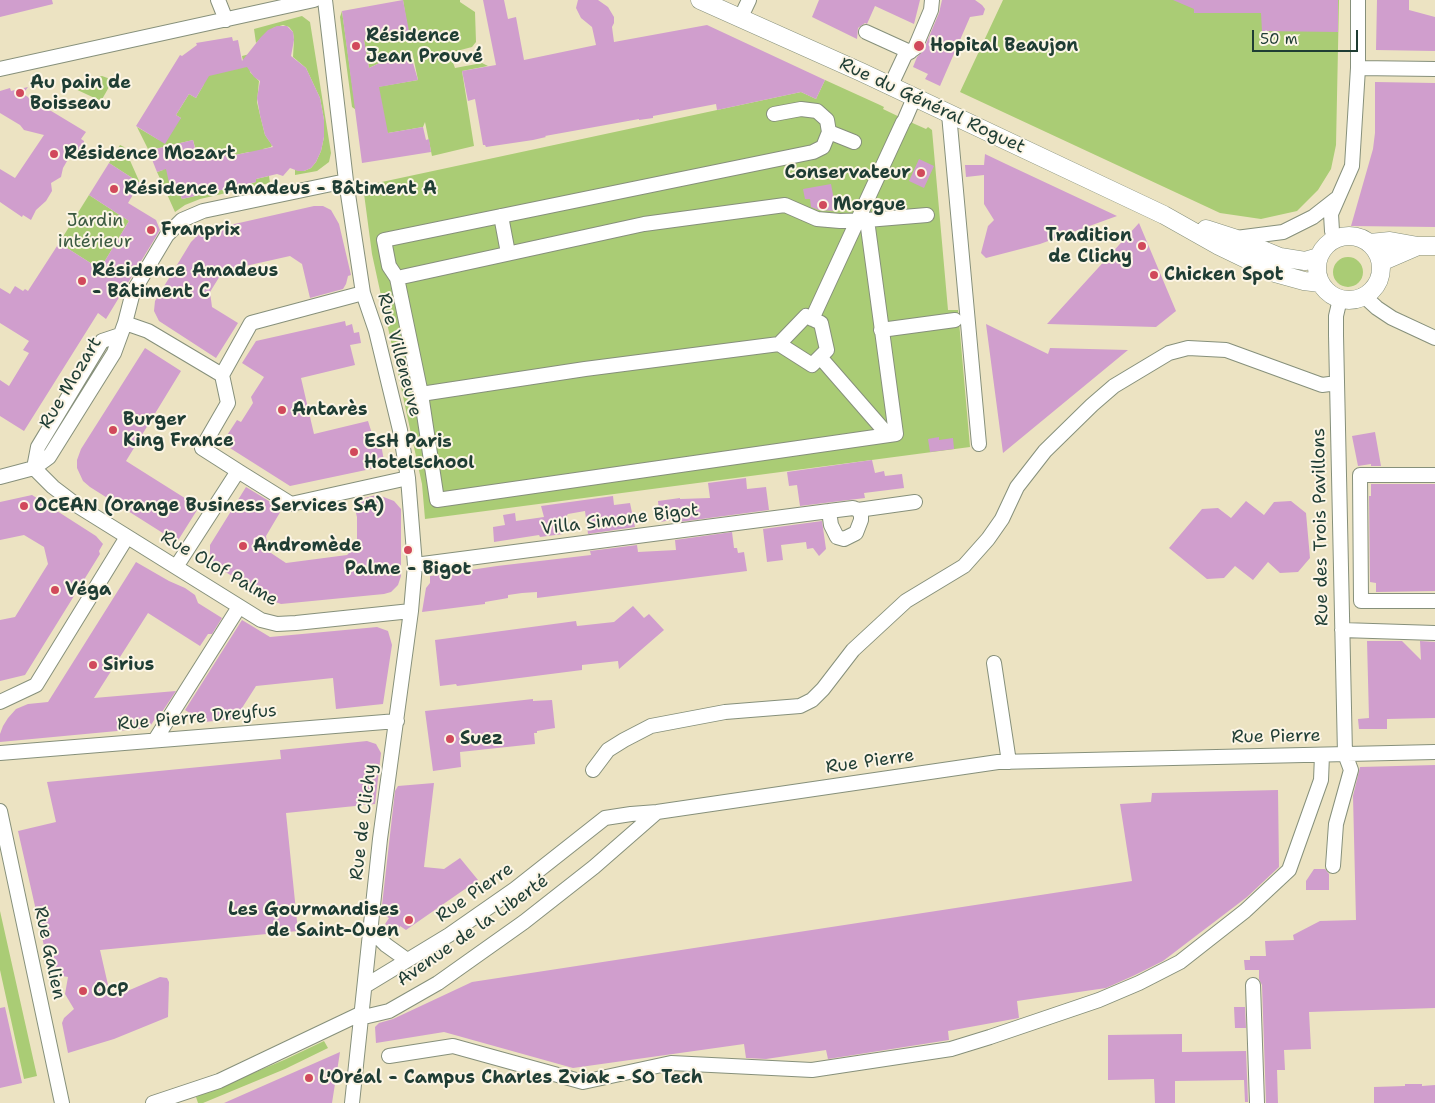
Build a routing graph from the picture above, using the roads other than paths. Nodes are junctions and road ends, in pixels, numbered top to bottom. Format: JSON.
{"nodes":[{"id":1,"x":218,"y":0,"type":"edge"},
{"id":2,"x":314,"y":0,"type":"edge"},
{"id":3,"x":325,"y":0,"type":"edge"},
{"id":4,"x":700,"y":0,"type":"edge"},
{"id":5,"x":749,"y":0,"type":"edge"},
{"id":6,"x":932,"y":0,"type":"edge"},
{"id":7,"x":1358,"y":0,"type":"edge"},
{"id":8,"x":740,"y":18,"type":"junction"},
{"id":9,"x":226,"y":20,"type":"junction"},
{"id":10,"x":866,"y":32,"type":"dead end"},
{"id":11,"x":910,"y":52,"type":"junction"},
{"id":12,"x":1358,"y":68,"type":"junction"},
{"id":13,"x":0,"y":69,"type":"edge"},
{"id":14,"x":1435,"y":69,"type":"edge"},
{"id":15,"x":890,"y":87,"type":"junction"},
{"id":16,"x":914,"y":98,"type":"junction"},
{"id":17,"x":774,"y":114,"type":"dead end"},
{"id":18,"x":949,"y":114,"type":"junction"},
{"id":19,"x":830,"y":132,"type":"junction"},
{"id":20,"x":854,"y":142,"type":"dead end"},
{"id":21,"x":346,"y":181,"type":"junction"},
{"id":22,"x":1337,"y":198,"type":"junction"},
{"id":23,"x":1164,"y":215,"type":"junction"},
{"id":24,"x":501,"y":216,"type":"junction"},
{"id":25,"x":927,"y":216,"type":"dead end"},
{"id":26,"x":862,"y":220,"type":"junction"},
{"id":27,"x":1234,"y":238,"type":"junction"},
{"id":28,"x":1336,"y":238,"type":"junction"},
{"id":29,"x":1370,"y":243,"type":"junction"},
{"id":30,"x":1426,"y":246,"type":"edge"},
{"id":31,"x":508,"y":253,"type":"junction"},
{"id":32,"x":1319,"y":257,"type":"junction"},
{"id":33,"x":1381,"y":262,"type":"junction"},
{"id":34,"x":397,"y":278,"type":"junction"},
{"id":35,"x":1320,"y":282,"type":"junction"},
{"id":36,"x":363,"y":293,"type":"junction"},
{"id":37,"x":1365,"y":296,"type":"junction"},
{"id":38,"x":1340,"y":300,"type":"junction"},
{"id":39,"x":812,"y":319,"type":"junction"},
{"id":40,"x":955,"y":320,"type":"dead end"},
{"id":41,"x":123,"y":329,"type":"junction"},
{"id":42,"x":881,"y":330,"type":"junction"},
{"id":43,"x":1435,"y":338,"type":"edge"},
{"id":44,"x":779,"y":344,"type":"junction"},
{"id":45,"x":820,"y":357,"type":"junction"},
{"id":46,"x":222,"y":375,"type":"junction"},
{"id":47,"x":1337,"y":383,"type":"junction"},
{"id":48,"x":421,"y":394,"type":"junction"},
{"id":49,"x":888,"y":435,"type":"junction"},
{"id":50,"x":979,"y":444,"type":"dead end"},
{"id":51,"x":34,"y":468,"type":"junction"},
{"id":52,"x":238,"y":471,"type":"junction"},
{"id":53,"x":1435,"y":475,"type":"edge"},
{"id":54,"x":0,"y":476,"type":"edge"},
{"id":55,"x":408,"y":478,"type":"junction"},
{"id":56,"x":915,"y":502,"type":"dead end"},
{"id":57,"x":858,"y":510,"type":"junction"},
{"id":58,"x":829,"y":511,"type":"junction"},
{"id":59,"x":127,"y":537,"type":"junction"},
{"id":60,"x":415,"y":565,"type":"junction"},
{"id":61,"x":176,"y":567,"type":"junction"},
{"id":62,"x":1435,"y":601,"type":"edge"},
{"id":63,"x":239,"y":606,"type":"junction"},
{"id":64,"x":411,"y":611,"type":"junction"},
{"id":65,"x":1342,"y":630,"type":"junction"},
{"id":66,"x":1435,"y":633,"type":"edge"},
{"id":67,"x":994,"y":663,"type":"dead end"},
{"id":68,"x":0,"y":702,"type":"edge"},
{"id":69,"x":396,"y":721,"type":"junction"},
{"id":70,"x":155,"y":740,"type":"junction"},
{"id":71,"x":1435,"y":752,"type":"edge"},
{"id":72,"x":0,"y":754,"type":"edge"},
{"id":73,"x":1345,"y":754,"type":"junction"},
{"id":74,"x":1322,"y":755,"type":"junction"},
{"id":75,"x":1009,"y":762,"type":"junction"},
{"id":76,"x":593,"y":770,"type":"dead end"},
{"id":77,"x":0,"y":812,"type":"edge"},
{"id":78,"x":658,"y":812,"type":"junction"},
{"id":79,"x":1333,"y":866,"type":"dead end"},
{"id":80,"x":370,"y":929,"type":"junction"},
{"id":81,"x":407,"y":960,"type":"junction"},
{"id":82,"x":1253,"y":985,"type":"dead end"},
{"id":83,"x":366,"y":986,"type":"junction"},
{"id":84,"x":362,"y":1013,"type":"junction"},
{"id":85,"x":389,"y":1056,"type":"dead end"},
{"id":86,"x":62,"y":1103,"type":"edge"},
{"id":87,"x":153,"y":1103,"type":"edge"},
{"id":88,"x":352,"y":1103,"type":"edge"},
{"id":89,"x":1257,"y":1103,"type":"edge"}],
"edges":[{"from":1,"to":9,"type":"street"},
{"from":2,"to":9,"type":"street"},
{"from":3,"to":21,"type":"street","name":"Rue Villeneuve"},
{"from":4,"to":8,"type":"main road","name":"Rue du Général Roguet"},
{"from":5,"to":8,"type":"street"},
{"from":6,"to":11,"type":"street"},
{"from":7,"to":12,"type":"street"},
{"from":8,"to":15,"type":"main road","name":"Rue du Général Roguet"},
{"from":9,"to":13,"type":"street"},
{"from":10,"to":11,"type":"street"},
{"from":11,"to":15,"type":"street"},
{"from":12,"to":14,"type":"street"},
{"from":12,"to":22,"type":"street"},
{"from":15,"to":16,"type":"main road","name":"Rue du Général Roguet"},
{"from":16,"to":18,"type":"main road","name":"Rue du Général Roguet"},
{"from":16,"to":26,"type":"street"},
{"from":17,"to":19,"type":"street"},
{"from":18,"to":23,"type":"main road","name":"Rue du Général Roguet"},
{"from":18,"to":50,"type":"street"},
{"from":19,"to":20,"type":"street"},
{"from":19,"to":24,"type":"street"},
{"from":21,"to":36,"type":"street","name":"Rue Villeneuve"},
{"from":21,"to":41,"type":"street"},
{"from":22,"to":27,"type":"street"},
{"from":22,"to":28,"type":"street"},
{"from":23,"to":27,"type":"main road","name":"Rue du Général Roguet"},
{"from":23,"to":35,"type":"main road","name":"Rue du Général Roguet"},
{"from":24,"to":31,"type":"street"},
{"from":24,"to":34,"type":"street"},
{"from":25,"to":26,"type":"street"},
{"from":26,"to":31,"type":"street"},
{"from":26,"to":39,"type":"street"},
{"from":26,"to":42,"type":"street"},
{"from":27,"to":32,"type":"main road","name":"Rue du Général Roguet"},
{"from":28,"to":29,"type":"main road"},
{"from":28,"to":32,"type":"main road"},
{"from":29,"to":30,"type":"main road"},
{"from":29,"to":33,"type":"main road"},
{"from":30,"to":33,"type":"main road"},
{"from":31,"to":34,"type":"street"},
{"from":32,"to":35,"type":"main road"},
{"from":33,"to":37,"type":"main road"},
{"from":34,"to":48,"type":"street"},
{"from":35,"to":38,"type":"main road"},
{"from":36,"to":46,"type":"street"},
{"from":36,"to":55,"type":"street","name":"Rue Villeneuve"},
{"from":37,"to":38,"type":"main road"},
{"from":37,"to":43,"type":"street"},
{"from":38,"to":47,"type":"street","name":"Rue des Trois Pavillons"},
{"from":39,"to":44,"type":"street"},
{"from":39,"to":45,"type":"street"},
{"from":40,"to":42,"type":"street"},
{"from":41,"to":46,"type":"street"},
{"from":41,"to":51,"type":"street"},
{"from":42,"to":49,"type":"street"},
{"from":44,"to":45,"type":"street"},
{"from":44,"to":48,"type":"street"},
{"from":45,"to":49,"type":"street"},
{"from":46,"to":52,"type":"street"},
{"from":47,"to":65,"type":"street","name":"Rue des Trois Pavillons"},
{"from":47,"to":76,"type":"street"},
{"from":48,"to":49,"type":"street"},
{"from":51,"to":54,"type":"street"},
{"from":51,"to":59,"type":"street","name":"Rue Olof Palme"},
{"from":52,"to":55,"type":"street"},
{"from":52,"to":61,"type":"street"},
{"from":53,"to":62,"type":"street"},
{"from":55,"to":60,"type":"street","name":"Rue Villeneuve"},
{"from":56,"to":57,"type":"street","name":"Villa Simone Bigot"},
{"from":57,"to":58,"type":"street","name":"Villa Simone Bigot"},
{"from":57,"to":58,"type":"street"},
{"from":58,"to":60,"type":"street","name":"Villa Simone Bigot"},
{"from":59,"to":61,"type":"street","name":"Rue Olof Palme"},
{"from":59,"to":68,"type":"street"},
{"from":60,"to":64,"type":"street","name":"Rue Villeneuve"},
{"from":61,"to":63,"type":"street","name":"Rue Olof Palme"},
{"from":63,"to":64,"type":"street","name":"Rue Olof Palme"},
{"from":63,"to":70,"type":"street"},
{"from":64,"to":69,"type":"street","name":"Rue Villeneuve"},
{"from":65,"to":66,"type":"street"},
{"from":65,"to":73,"type":"street","name":"Rue des Trois Pavillons"},
{"from":67,"to":75,"type":"street"},
{"from":69,"to":70,"type":"street","name":"Rue Pierre Dreyfus"},
{"from":69,"to":80,"type":"street","name":"Rue de Clichy"},
{"from":70,"to":72,"type":"street","name":"Rue Pierre Dreyfus"},
{"from":71,"to":73,"type":"street","name":"Rue Pierre"},
{"from":73,"to":74,"type":"street","name":"Rue Pierre"},
{"from":73,"to":79,"type":"street","name":"Rue des Trois Pavillons"},
{"from":74,"to":75,"type":"street","name":"Rue Pierre"},
{"from":74,"to":85,"type":"street"},
{"from":75,"to":78,"type":"street","name":"Rue Pierre"},
{"from":77,"to":86,"type":"street","name":"Rue Galien"},
{"from":78,"to":81,"type":"street","name":"Rue Pierre"},
{"from":78,"to":84,"type":"street","name":"Avenue de la Liberté"},
{"from":80,"to":81,"type":"street"},
{"from":80,"to":83,"type":"street","name":"Rue de Clichy"},
{"from":81,"to":83,"type":"street","name":"Rue Pierre"},
{"from":82,"to":89,"type":"street"},
{"from":83,"to":84,"type":"street","name":"Rue de Clichy"},
{"from":84,"to":87,"type":"street","name":"Avenue de la Liberté"},
{"from":84,"to":88,"type":"street","name":"Rue de Clichy"}]}
